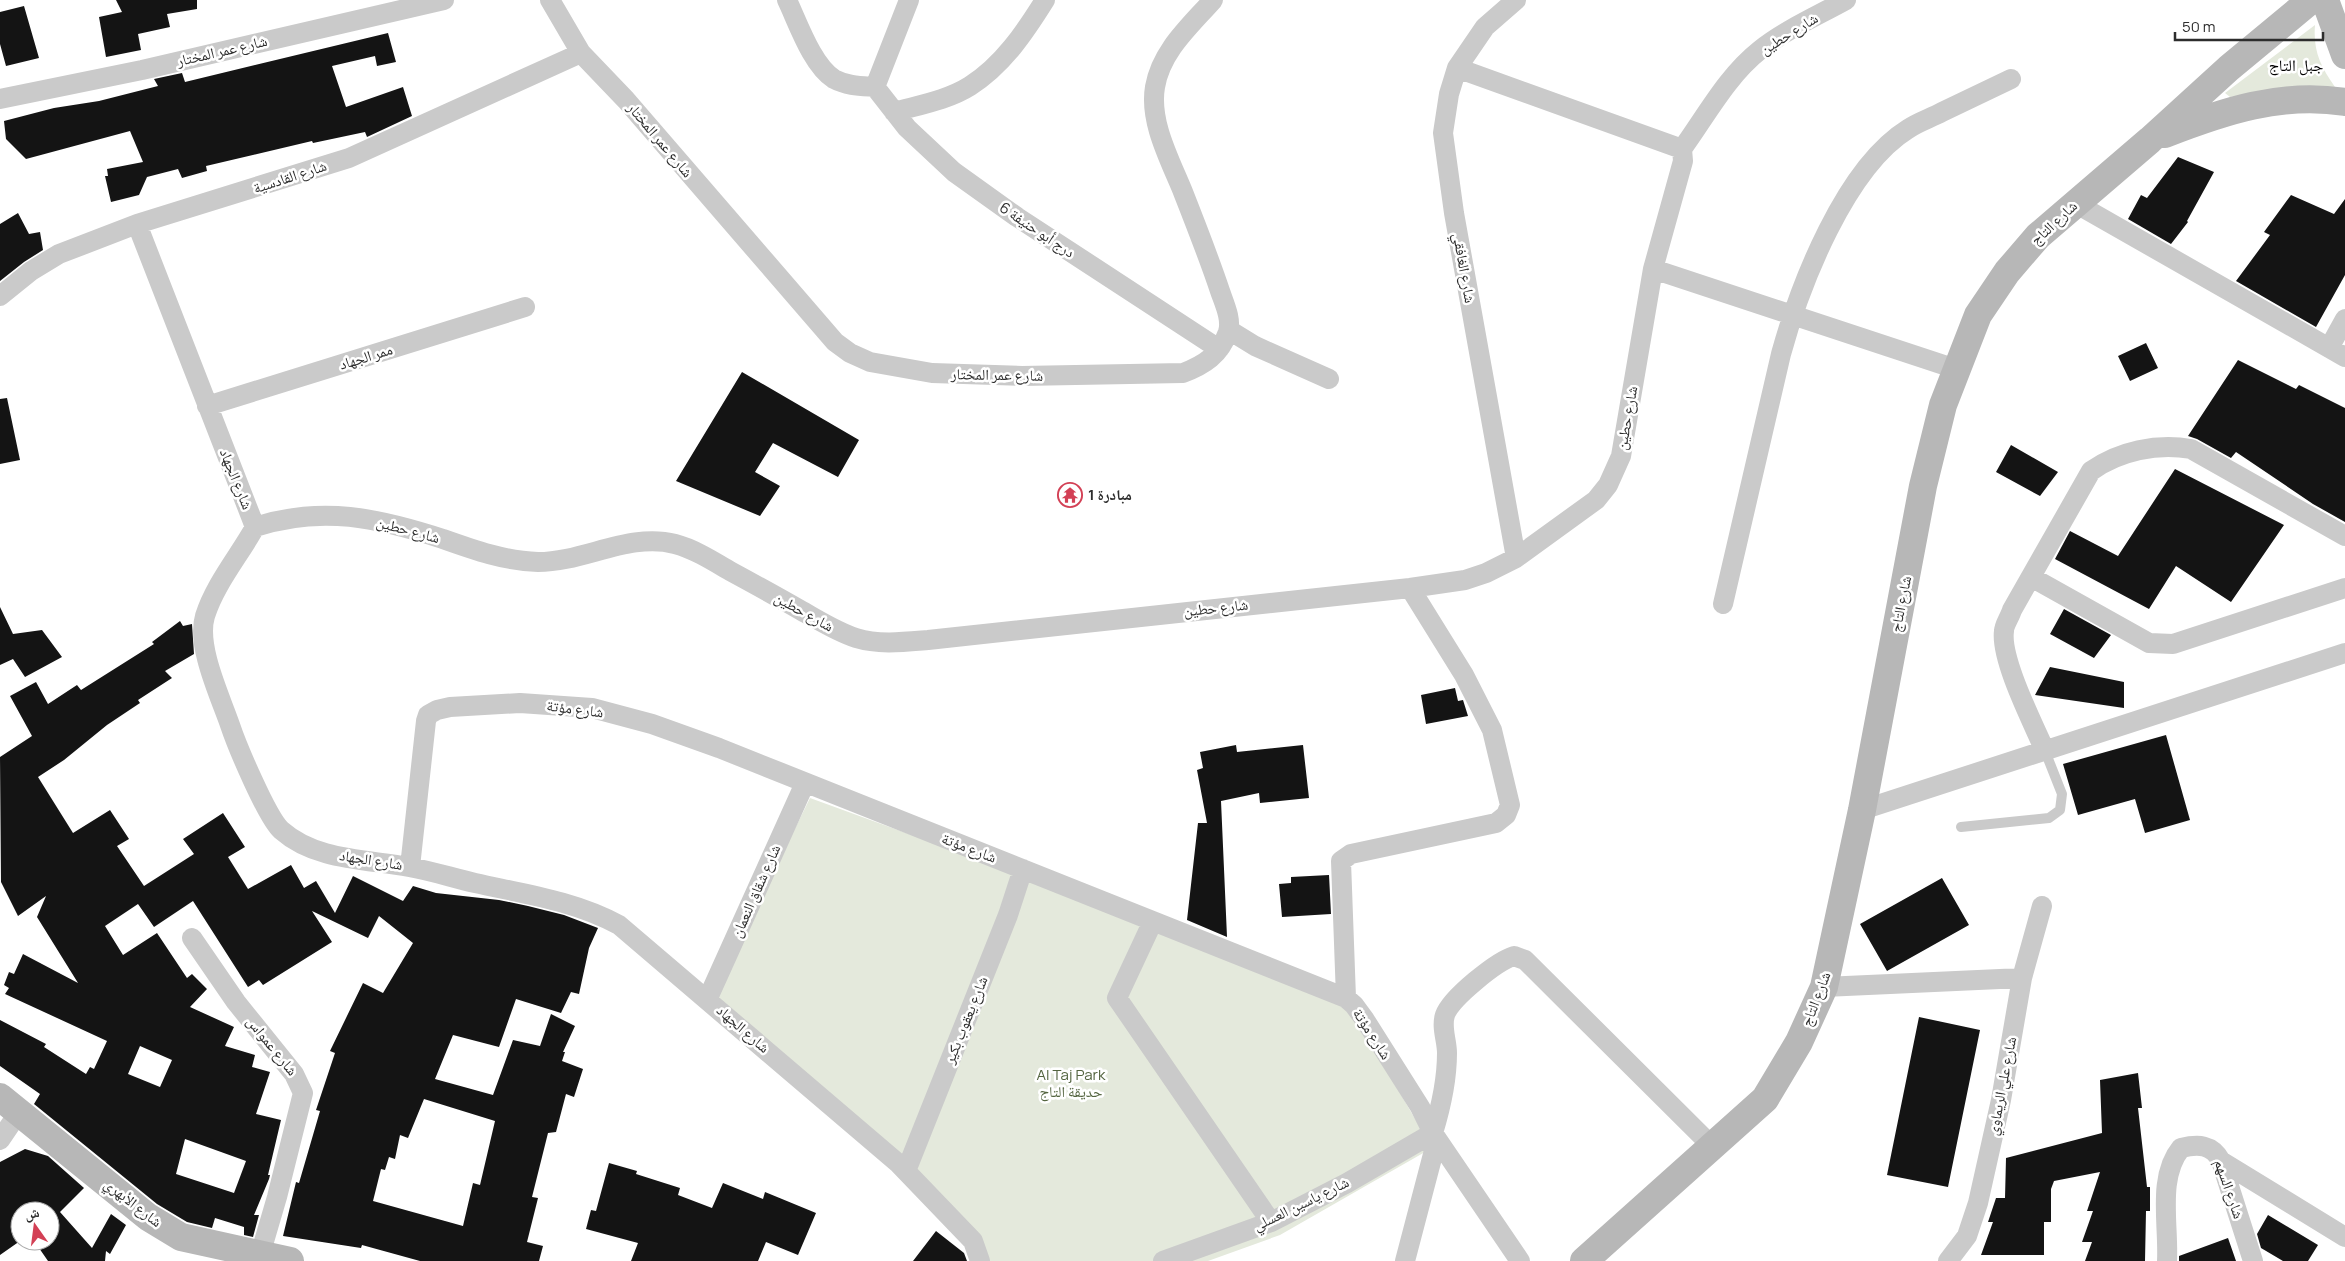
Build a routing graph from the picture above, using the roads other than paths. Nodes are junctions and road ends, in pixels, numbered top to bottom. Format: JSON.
{"nodes":[{"id":1,"x":444,"y":0,"type":"edge"},
{"id":2,"x":550,"y":0,"type":"edge"},
{"id":3,"x":787,"y":0,"type":"edge"},
{"id":4,"x":909,"y":0,"type":"edge"},
{"id":5,"x":1045,"y":0,"type":"edge"},
{"id":6,"x":1213,"y":0,"type":"edge"},
{"id":7,"x":1516,"y":0,"type":"edge"},
{"id":8,"x":1846,"y":0,"type":"edge"},
{"id":9,"x":2311,"y":0,"type":"edge"},
{"id":10,"x":2325,"y":0,"type":"edge"},
{"id":11,"x":580,"y":53,"type":"junction"},
{"id":12,"x":2345,"y":55,"type":"edge"},
{"id":13,"x":1457,"y":68,"type":"junction"},
{"id":14,"x":2011,"y":79,"type":"dead end"},
{"id":15,"x":876,"y":87,"type":"junction"},
{"id":16,"x":0,"y":99,"type":"edge"},
{"id":17,"x":2345,"y":102,"type":"edge"},
{"id":18,"x":894,"y":112,"type":"junction"},
{"id":19,"x":2150,"y":140,"type":"junction"},
{"id":20,"x":1682,"y":149,"type":"junction"},
{"id":21,"x":2075,"y":203,"type":"junction"},
{"id":22,"x":137,"y":224,"type":"junction"},
{"id":23,"x":1652,"y":269,"type":"junction"},
{"id":24,"x":0,"y":296,"type":"edge"},
{"id":25,"x":525,"y":307,"type":"dead end"},
{"id":26,"x":1792,"y":314,"type":"junction"},
{"id":27,"x":2345,"y":320,"type":"edge"},
{"id":28,"x":1229,"y":330,"type":"junction"},
{"id":29,"x":1219,"y":349,"type":"junction"},
{"id":30,"x":2337,"y":353,"type":"edge"},
{"id":31,"x":1956,"y":369,"type":"junction"},
{"id":32,"x":1329,"y":379,"type":"dead end"},
{"id":33,"x":207,"y":406,"type":"junction"},
{"id":34,"x":255,"y":527,"type":"junction"},
{"id":35,"x":2345,"y":536,"type":"edge"},
{"id":36,"x":1516,"y":558,"type":"junction"},
{"id":37,"x":2031,"y":577,"type":"junction"},
{"id":38,"x":1410,"y":588,"type":"junction"},
{"id":39,"x":2345,"y":588,"type":"edge"},
{"id":40,"x":1723,"y":604,"type":"dead end"},
{"id":41,"x":2345,"y":653,"type":"edge"},
{"id":42,"x":2045,"y":751,"type":"junction"},
{"id":43,"x":805,"y":783,"type":"junction"},
{"id":44,"x":1862,"y":810,"type":"junction"},
{"id":45,"x":1961,"y":827,"type":"dead end"},
{"id":46,"x":410,"y":867,"type":"junction"},
{"id":47,"x":1023,"y":869,"type":"junction"},
{"id":48,"x":2042,"y":906,"type":"dead end"},
{"id":49,"x":1153,"y":921,"type":"junction"},
{"id":50,"x":192,"y":938,"type":"dead end"},
{"id":51,"x":2022,"y":978,"type":"junction"},
{"id":52,"x":1824,"y":987,"type":"junction"},
{"id":53,"x":708,"y":998,"type":"junction"},
{"id":54,"x":1346,"y":998,"type":"junction"},
{"id":55,"x":9,"y":1104,"type":"edge"},
{"id":56,"x":1435,"y":1136,"type":"junction"},
{"id":57,"x":0,"y":1140,"type":"edge"},
{"id":58,"x":1713,"y":1147,"type":"junction"},
{"id":59,"x":2221,"y":1161,"type":"junction"},
{"id":60,"x":906,"y":1171,"type":"junction"},
{"id":61,"x":1271,"y":1222,"type":"junction"},
{"id":62,"x":2345,"y":1237,"type":"edge"},
{"id":63,"x":260,"y":1255,"type":"junction"},
{"id":64,"x":290,"y":1261,"type":"edge"},
{"id":65,"x":980,"y":1261,"type":"edge"},
{"id":66,"x":1163,"y":1261,"type":"edge"},
{"id":67,"x":1405,"y":1261,"type":"edge"},
{"id":68,"x":1520,"y":1261,"type":"edge"},
{"id":69,"x":1584,"y":1261,"type":"edge"},
{"id":70,"x":1948,"y":1261,"type":"edge"},
{"id":71,"x":2167,"y":1261,"type":"edge"},
{"id":72,"x":2253,"y":1261,"type":"edge"}],
"edges":[{"from":1,"to":16,"type":"street","name":"شارع عمر المختار"},
{"from":2,"to":11,"type":"street","name":"شارع عمر المختار"},
{"from":3,"to":15,"type":"street"},
{"from":4,"to":15,"type":"street"},
{"from":5,"to":18,"type":"street"},
{"from":6,"to":28,"type":"street"},
{"from":7,"to":13,"type":"street","name":"شارع الغافقي"},
{"from":8,"to":20,"type":"street","name":"شارع حطين"},
{"from":9,"to":19,"type":"street","name":"شارع التاج"},
{"from":10,"to":12,"type":"street"},
{"from":11,"to":22,"type":"street","name":"شارع القادسية"},
{"from":11,"to":29,"type":"street","name":"شارع عمر المختار"},
{"from":13,"to":20,"type":"street"},
{"from":13,"to":36,"type":"street","name":"شارع الغافقي"},
{"from":14,"to":26,"type":"street"},
{"from":15,"to":18,"type":"street","name":"درج أبو حنيفة 6"},
{"from":17,"to":19,"type":"street"},
{"from":18,"to":29,"type":"street","name":"درج أبو حنيفة 6"},
{"from":19,"to":21,"type":"street","name":"شارع التاج"},
{"from":20,"to":23,"type":"street","name":"شارع حطين"},
{"from":21,"to":30,"type":"street"},
{"from":21,"to":31,"type":"street","name":"شارع التاج"},
{"from":22,"to":24,"type":"street","name":"شارع القادسية"},
{"from":22,"to":33,"type":"street","name":"شارع الجهاد"},
{"from":23,"to":26,"type":"street"},
{"from":23,"to":36,"type":"street","name":"شارع حطين"},
{"from":25,"to":33,"type":"street","name":"ممر الجهاد"},
{"from":26,"to":31,"type":"street"},
{"from":26,"to":40,"type":"street"},
{"from":27,"to":30,"type":"street"},
{"from":28,"to":29,"type":"street","name":"شارع عمر المختار"},
{"from":28,"to":32,"type":"street"},
{"from":31,"to":44,"type":"street","name":"شارع التاج"},
{"from":33,"to":34,"type":"street","name":"شارع الجهاد"},
{"from":34,"to":38,"type":"street","name":"شارع حطين"},
{"from":34,"to":46,"type":"street","name":"شارع الجهاد"},
{"from":35,"to":37,"type":"street"},
{"from":36,"to":38,"type":"street","name":"شارع حطين"},
{"from":37,"to":39,"type":"street"},
{"from":37,"to":42,"type":"street"},
{"from":38,"to":54,"type":"street"},
{"from":41,"to":42,"type":"street"},
{"from":42,"to":44,"type":"street"},
{"from":42,"to":45,"type":"lane"},
{"from":43,"to":46,"type":"street","name":"شارع مؤتة"},
{"from":43,"to":47,"type":"street","name":"شارع مؤتة"},
{"from":43,"to":53,"type":"street","name":"شارع شقاق النعمان"},
{"from":44,"to":52,"type":"street","name":"شارع التاج"},
{"from":46,"to":53,"type":"street","name":"شارع الجهاد"},
{"from":47,"to":49,"type":"street","name":"شارع مؤتة"},
{"from":47,"to":60,"type":"street","name":"شارع يعقوب بكير"},
{"from":48,"to":51,"type":"street","name":"شارع علي الريماوي"},
{"from":49,"to":54,"type":"street","name":"شارع مؤتة"},
{"from":49,"to":61,"type":"street"},
{"from":50,"to":63,"type":"street","name":"شارع عمواس"},
{"from":51,"to":52,"type":"street"},
{"from":51,"to":70,"type":"street","name":"شارع علي الريماوي"},
{"from":52,"to":58,"type":"street","name":"شارع التاج"},
{"from":53,"to":60,"type":"street","name":"شارع الجهاد"},
{"from":54,"to":56,"type":"street","name":"شارع مؤتة"},
{"from":55,"to":57,"type":"street"},
{"from":55,"to":63,"type":"street","name":"شارع الأبهري"},
{"from":56,"to":58,"type":"street"},
{"from":56,"to":61,"type":"street","name":"شارع ياسين العسلي"},
{"from":56,"to":67,"type":"street"},
{"from":56,"to":68,"type":"street","name":"شارع مؤتة"},
{"from":58,"to":69,"type":"street","name":"شارع التاج"},
{"from":59,"to":62,"type":"street"},
{"from":59,"to":71,"type":"street","name":"شارع السهم"},
{"from":59,"to":72,"type":"street","name":"شارع السهم"},
{"from":60,"to":65,"type":"street","name":"شارع الجهاد"},
{"from":61,"to":66,"type":"street","name":"شارع ياسين العسلي"},
{"from":63,"to":64,"type":"street","name":"شارع الأبهري"}]}
